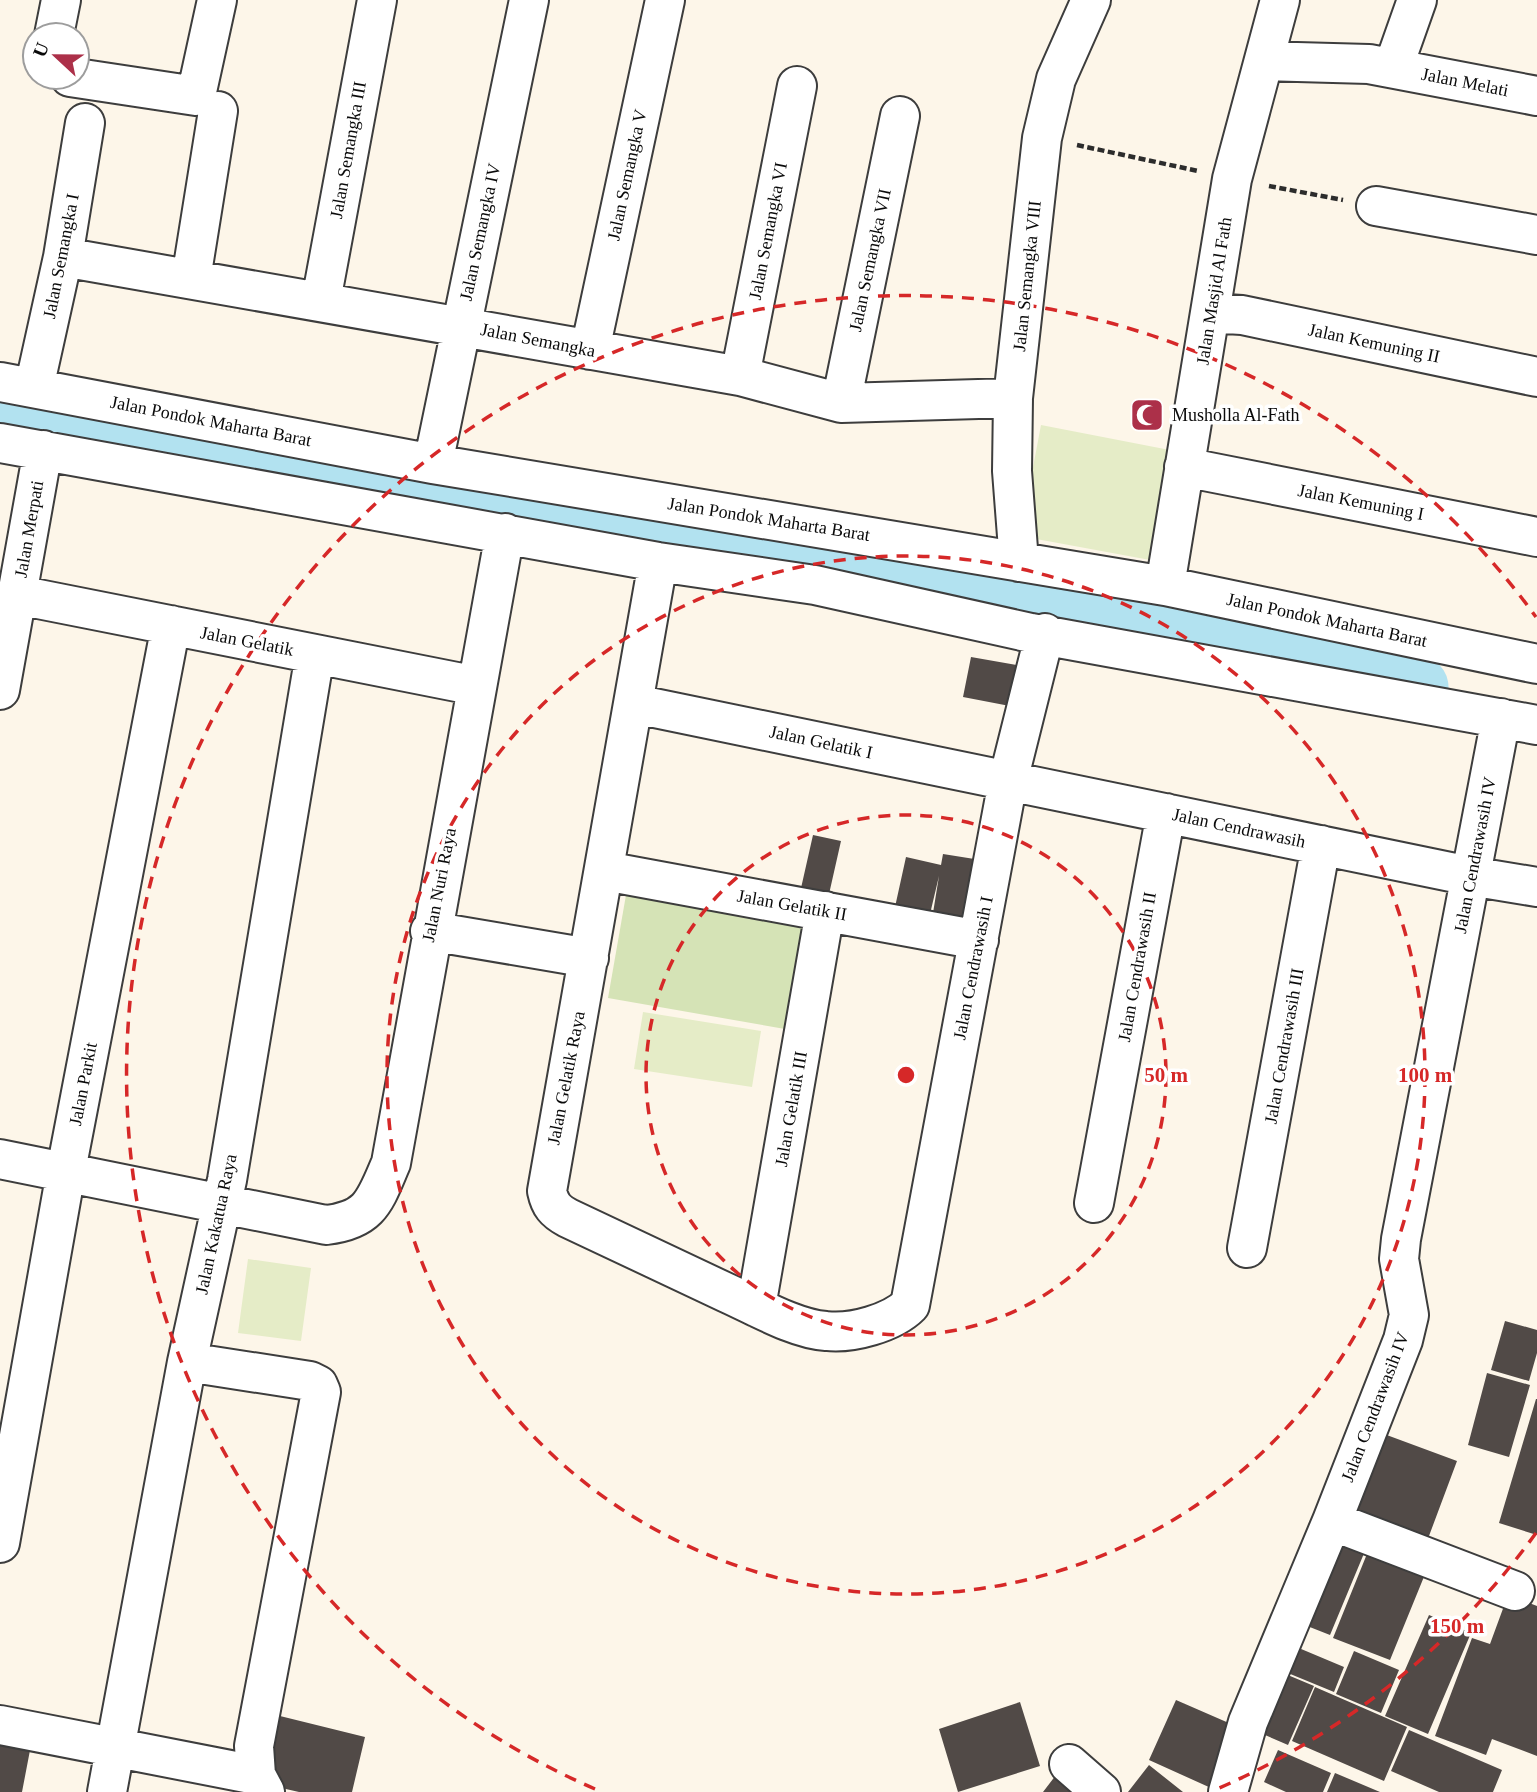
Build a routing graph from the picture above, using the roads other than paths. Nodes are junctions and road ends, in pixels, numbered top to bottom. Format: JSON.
{"nodes":[{"id":1,"x":61,"y":0,"type":"edge"},
{"id":2,"x":217,"y":0,"type":"edge"},
{"id":3,"x":377,"y":0,"type":"edge"},
{"id":4,"x":529,"y":0,"type":"edge"},
{"id":5,"x":665,"y":0,"type":"edge"},
{"id":6,"x":1091,"y":0,"type":"edge"},
{"id":7,"x":1280,"y":0,"type":"edge"},
{"id":8,"x":1417,"y":0,"type":"edge"},
{"id":9,"x":57,"y":21,"type":"edge"},
{"id":10,"x":1265,"y":61,"type":"junction"},
{"id":11,"x":1393,"y":68,"type":"junction"},
{"id":12,"x":91,"y":80,"type":"edge"},
{"id":13,"x":797,"y":86,"type":"dead end"},
{"id":14,"x":1536,"y":94,"type":"edge"},
{"id":15,"x":218,"y":111,"type":"dead end"},
{"id":16,"x":900,"y":116,"type":"dead end"},
{"id":17,"x":85,"y":123,"type":"dead end"},
{"id":18,"x":1376,"y":206,"type":"dead end"},
{"id":19,"x":1537,"y":235,"type":"edge"},
{"id":20,"x":63,"y":257,"type":"junction"},
{"id":21,"x":191,"y":279,"type":"junction"},
{"id":22,"x":321,"y":301,"type":"junction"},
{"id":23,"x":1210,"y":313,"type":"junction"},
{"id":24,"x":461,"y":326,"type":"junction"},
{"id":25,"x":590,"y":350,"type":"junction"},
{"id":26,"x":740,"y":376,"type":"junction"},
{"id":27,"x":1537,"y":377,"type":"edge"},
{"id":28,"x":17,"y":385,"type":"edge"},
{"id":29,"x":1013,"y":398,"type":"junction"},
{"id":30,"x":841,"y":403,"type":"junction"},
{"id":31,"x":0,"y":443,"type":"edge"},
{"id":32,"x":43,"y":450,"type":"junction"},
{"id":33,"x":433,"y":464,"type":"junction"},
{"id":34,"x":1184,"y":467,"type":"junction"},
{"id":35,"x":505,"y":533,"type":"junction"},
{"id":36,"x":1537,"y":537,"type":"edge"},
{"id":37,"x":658,"y":562,"type":"junction"},
{"id":38,"x":1019,"y":562,"type":"junction"},
{"id":39,"x":1165,"y":586,"type":"junction"},
{"id":40,"x":18,"y":595,"type":"junction"},
{"id":41,"x":171,"y":625,"type":"junction"},
{"id":42,"x":1045,"y":633,"type":"junction"},
{"id":43,"x":315,"y":654,"type":"junction"},
{"id":44,"x":1537,"y":664,"type":"edge"},
{"id":45,"x":477,"y":686,"type":"junction"},
{"id":46,"x":0,"y":690,"type":"edge"},
{"id":47,"x":635,"y":704,"type":"junction"},
{"id":48,"x":1519,"y":721,"type":"edge"},
{"id":49,"x":1008,"y":781,"type":"junction"},
{"id":50,"x":1166,"y":813,"type":"junction"},
{"id":51,"x":1321,"y":845,"type":"junction"},
{"id":52,"x":604,"y":870,"type":"junction"},
{"id":53,"x":1470,"y":876,"type":"junction"},
{"id":54,"x":1537,"y":887,"type":"edge"},
{"id":55,"x":825,"y":911,"type":"junction"},
{"id":56,"x":430,"y":931,"type":"junction"},
{"id":57,"x":979,"y":940,"type":"junction"},
{"id":58,"x":589,"y":958,"type":"junction"},
{"id":59,"x":0,"y":1159,"type":"edge"},
{"id":60,"x":67,"y":1171,"type":"junction"},
{"id":61,"x":222,"y":1202,"type":"junction"},
{"id":62,"x":1094,"y":1203,"type":"dead end"},
{"id":63,"x":1247,"y":1248,"type":"dead end"},
{"id":64,"x":910,"y":1305,"type":"joint"},
{"id":65,"x":756,"y":1307,"type":"junction"},
{"id":66,"x":187,"y":1362,"type":"junction"},
{"id":67,"x":1332,"y":1521,"type":"junction"},
{"id":68,"x":0,"y":1543,"type":"edge"},
{"id":69,"x":1515,"y":1591,"type":"dead end"},
{"id":70,"x":0,"y":1725,"type":"edge"},
{"id":71,"x":115,"y":1748,"type":"junction"},
{"id":72,"x":1069,"y":1765,"type":"dead end"},
{"id":73,"x":260,"y":1784,"type":"edge"},
{"id":74,"x":107,"y":1792,"type":"edge"},
{"id":75,"x":1101,"y":1792,"type":"edge"},
{"id":76,"x":1228,"y":1792,"type":"edge"}],
"edges":[{"from":1,"to":9,"type":"street"},
{"from":2,"to":12,"type":"street"},
{"from":3,"to":22,"type":"street","name":"Jalan Semangka III"},
{"from":4,"to":24,"type":"street","name":"Jalan Semangka IV"},
{"from":5,"to":25,"type":"street","name":"Jalan Semangka V"},
{"from":6,"to":29,"type":"street","name":"Jalan Semangka VIII"},
{"from":7,"to":10,"type":"street","name":"Jalan Masjid Al Fath"},
{"from":8,"to":11,"type":"street"},
{"from":10,"to":11,"type":"street","name":"Jalan Melati"},
{"from":10,"to":23,"type":"street","name":"Jalan Masjid Al Fath"},
{"from":11,"to":14,"type":"street","name":"Jalan Melati"},
{"from":13,"to":26,"type":"street","name":"Jalan Semangka VI"},
{"from":15,"to":21,"type":"street"},
{"from":16,"to":30,"type":"street","name":"Jalan Semangka VII"},
{"from":17,"to":20,"type":"street","name":"Jalan Semangka I"},
{"from":18,"to":19,"type":"street"},
{"from":20,"to":21,"type":"street","name":"Jalan Semangka"},
{"from":20,"to":28,"type":"street","name":"Jalan Semangka I"},
{"from":21,"to":22,"type":"street","name":"Jalan Semangka"},
{"from":22,"to":24,"type":"street","name":"Jalan Semangka"},
{"from":23,"to":27,"type":"street","name":"Jalan Kemuning II"},
{"from":23,"to":34,"type":"street","name":"Jalan Masjid Al Fath"},
{"from":24,"to":25,"type":"street","name":"Jalan Semangka"},
{"from":24,"to":33,"type":"street","name":"Jalan Semangka IV"},
{"from":25,"to":26,"type":"street","name":"Jalan Semangka"},
{"from":26,"to":30,"type":"street","name":"Jalan Semangka"},
{"from":28,"to":33,"type":"street","name":"Jalan Pondok Maharta Barat"},
{"from":29,"to":30,"type":"street","name":"Jalan Semangka"},
{"from":29,"to":38,"type":"street","name":"Jalan Semangka VIII"},
{"from":31,"to":32,"type":"street"},
{"from":32,"to":35,"type":"street"},
{"from":32,"to":40,"type":"street","name":"Jalan Merpati"},
{"from":33,"to":38,"type":"street","name":"Jalan Pondok Maharta Barat"},
{"from":34,"to":36,"type":"street","name":"Jalan Kemuning I"},
{"from":34,"to":39,"type":"street","name":"Jalan Masjid Al Fath"},
{"from":35,"to":37,"type":"street"},
{"from":35,"to":45,"type":"street","name":"Jalan Nuri Raya"},
{"from":37,"to":42,"type":"street"},
{"from":37,"to":47,"type":"street","name":"Jalan Gelatik Raya"},
{"from":38,"to":39,"type":"street","name":"Jalan Pondok Maharta Barat"},
{"from":39,"to":44,"type":"street","name":"Jalan Pondok Maharta Barat"},
{"from":40,"to":41,"type":"street","name":"Jalan Gelatik"},
{"from":40,"to":46,"type":"street","name":"Jalan Merpati"},
{"from":41,"to":43,"type":"street","name":"Jalan Gelatik"},
{"from":41,"to":60,"type":"street","name":"Jalan Parkit"},
{"from":42,"to":48,"type":"street"},
{"from":42,"to":49,"type":"street","name":"Jalan Cendrawasih I"},
{"from":43,"to":45,"type":"street","name":"Jalan Gelatik"},
{"from":43,"to":61,"type":"street","name":"Jalan Kakatua Raya"},
{"from":45,"to":56,"type":"street","name":"Jalan Nuri Raya"},
{"from":47,"to":49,"type":"street","name":"Jalan Gelatik I"},
{"from":47,"to":52,"type":"street","name":"Jalan Gelatik Raya"},
{"from":48,"to":53,"type":"street","name":"Jalan Cendrawasih IV"},
{"from":49,"to":50,"type":"street","name":"Jalan Cendrawasih"},
{"from":49,"to":57,"type":"street","name":"Jalan Cendrawasih I"},
{"from":50,"to":51,"type":"street","name":"Jalan Cendrawasih"},
{"from":50,"to":62,"type":"street","name":"Jalan Cendrawasih II"},
{"from":51,"to":53,"type":"street","name":"Jalan Cendrawasih"},
{"from":51,"to":63,"type":"street","name":"Jalan Cendrawasih III"},
{"from":52,"to":55,"type":"street","name":"Jalan Gelatik II"},
{"from":52,"to":58,"type":"street","name":"Jalan Gelatik Raya"},
{"from":53,"to":54,"type":"street","name":"Jalan Cendrawasih"},
{"from":53,"to":67,"type":"street","name":"Jalan Cendrawasih IV"},
{"from":55,"to":57,"type":"street","name":"Jalan Gelatik II"},
{"from":55,"to":65,"type":"street","name":"Jalan Gelatik III"},
{"from":56,"to":58,"type":"street"},
{"from":56,"to":61,"type":"street","name":"Jalan Nuri Raya"},
{"from":57,"to":64,"type":"street","name":"Jalan Cendrawasih I"},
{"from":58,"to":65,"type":"street","name":"Jalan Gelatik Raya"},
{"from":59,"to":60,"type":"street"},
{"from":60,"to":61,"type":"street"},
{"from":60,"to":68,"type":"street","name":"Jalan Parkit"},
{"from":61,"to":66,"type":"street","name":"Jalan Kakatua Raya"},
{"from":64,"to":65,"type":"street","name":"Jalan Gelatik Raya"},
{"from":66,"to":71,"type":"street","name":"Jalan Kakatua Raya"},
{"from":66,"to":73,"type":"street"},
{"from":67,"to":69,"type":"street"},
{"from":67,"to":76,"type":"street","name":"Jalan Cendrawasih IV"},
{"from":70,"to":71,"type":"street"},
{"from":71,"to":73,"type":"street"},
{"from":71,"to":74,"type":"street","name":"Jalan Kakatua Raya"},
{"from":72,"to":75,"type":"street"}]}
